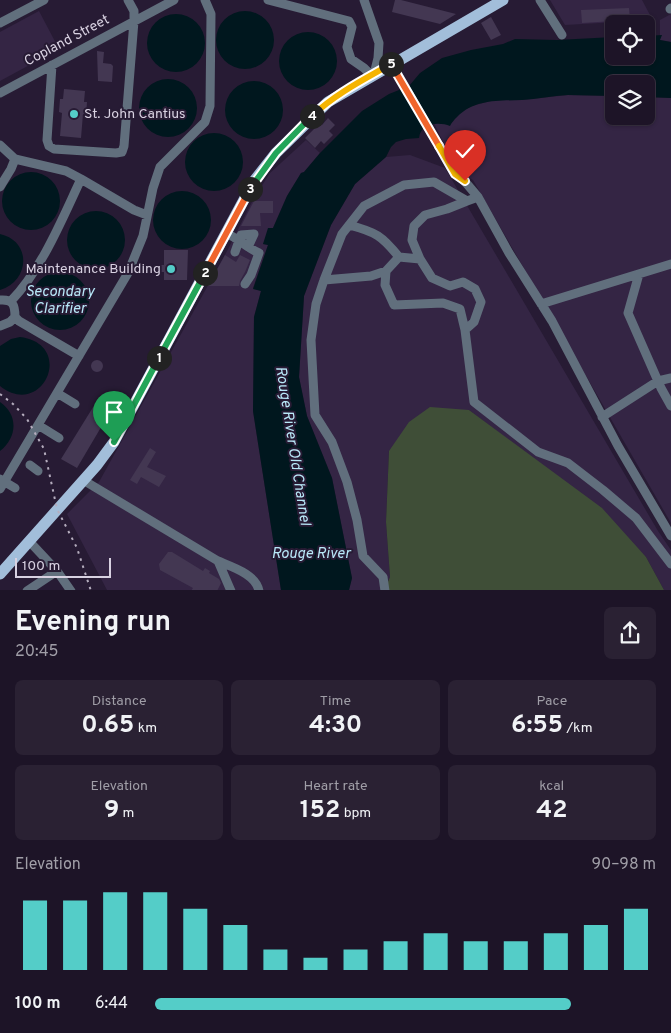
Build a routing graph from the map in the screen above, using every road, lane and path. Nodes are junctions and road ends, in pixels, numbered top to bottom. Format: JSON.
{"nodes":[{"id":1,"x":44,"y":0,"type":"edge"},
{"id":2,"x":128,"y":0,"type":"edge"},
{"id":3,"x":174,"y":0,"type":"edge"},
{"id":4,"x":205,"y":0,"type":"edge"},
{"id":5,"x":268,"y":0,"type":"edge"},
{"id":6,"x":364,"y":0,"type":"edge"},
{"id":7,"x":503,"y":0,"type":"edge"},
{"id":8,"x":540,"y":0,"type":"edge"},
{"id":9,"x":134,"y":21,"type":"junction"},
{"id":10,"x":0,"y":23,"type":"edge"},
{"id":11,"x":562,"y":35,"type":"dead end"},
{"id":12,"x":392,"y":64,"type":"junction"},
{"id":13,"x":52,"y":65,"type":"junction"},
{"id":14,"x":373,"y":74,"type":"junction"},
{"id":15,"x":0,"y":93,"type":"edge"},
{"id":16,"x":0,"y":145,"type":"edge"},
{"id":17,"x":15,"y":159,"type":"junction"},
{"id":18,"x":81,"y":179,"type":"junction"},
{"id":19,"x":0,"y":187,"type":"edge"},
{"id":20,"x":478,"y":197,"type":"junction"},
{"id":21,"x":467,"y":201,"type":"junction"},
{"id":22,"x":147,"y":214,"type":"junction"},
{"id":23,"x":350,"y":225,"type":"junction"},
{"id":24,"x":226,"y":233,"type":"junction"},
{"id":25,"x":239,"y":239,"type":"junction"},
{"id":26,"x":248,"y":247,"type":"junction"},
{"id":27,"x":235,"y":252,"type":"dead end"},
{"id":28,"x":399,"y":257,"type":"junction"},
{"id":29,"x":420,"y":259,"type":"junction"},
{"id":30,"x":667,"y":266,"type":"edge"},
{"id":31,"x":386,"y":271,"type":"junction"},
{"id":32,"x":639,"y":274,"type":"junction"},
{"id":33,"x":671,"y":275,"type":"edge"},
{"id":34,"x":324,"y":280,"type":"junction"},
{"id":35,"x":245,"y":284,"type":"dead end"},
{"id":36,"x":0,"y":300,"type":"edge"},
{"id":37,"x":11,"y":301,"type":"junction"},
{"id":38,"x":541,"y":304,"type":"junction"},
{"id":39,"x":15,"y":317,"type":"junction"},
{"id":40,"x":0,"y":326,"type":"edge"},
{"id":41,"x":465,"y":330,"type":"junction"},
{"id":42,"x":79,"y":356,"type":"junction"},
{"id":43,"x":671,"y":378,"type":"edge"},
{"id":44,"x":658,"y":381,"type":"junction"},
{"id":45,"x":57,"y":393,"type":"junction"},
{"id":46,"x":75,"y":404,"type":"dead end"},
{"id":47,"x":671,"y":406,"type":"edge"},
{"id":48,"x":602,"y":417,"type":"junction"},
{"id":49,"x":38,"y":425,"type":"junction"},
{"id":50,"x":59,"y":438,"type":"dead end"},
{"id":51,"x":30,"y":465,"type":"dead end"},
{"id":52,"x":38,"y":471,"type":"dead end"},
{"id":53,"x":83,"y":480,"type":"junction"},
{"id":54,"x":1,"y":483,"type":"edge"},
{"id":55,"x":15,"y":488,"type":"dead end"},
{"id":56,"x":671,"y":536,"type":"edge"},
{"id":57,"x":29,"y":541,"type":"junction"},
{"id":58,"x":218,"y":562,"type":"junction"},
{"id":59,"x":671,"y":564,"type":"edge"},
{"id":60,"x":57,"y":571,"type":"junction"},
{"id":61,"x":0,"y":574,"type":"edge"},
{"id":62,"x":27,"y":590,"type":"edge"},
{"id":63,"x":70,"y":590,"type":"edge"},
{"id":64,"x":231,"y":590,"type":"edge"},
{"id":65,"x":259,"y":590,"type":"edge"},
{"id":66,"x":385,"y":590,"type":"edge"}],
"edges":[{"from":1,"to":10,"type":"street"},
{"from":2,"to":9,"type":"street"},
{"from":3,"to":9,"type":"street","name":"Copland Street"},
{"from":4,"to":22,"type":"street"},
{"from":5,"to":14,"type":"street"},
{"from":6,"to":14,"type":"street"},
{"from":7,"to":12,"type":"main road"},
{"from":8,"to":11,"type":"street"},
{"from":9,"to":13,"type":"street","name":"Copland Street"},
{"from":9,"to":13,"type":"street"},
{"from":12,"to":14,"type":"main road"},
{"from":12,"to":20,"type":"street"},
{"from":13,"to":15,"type":"street","name":"Copland Street"},
{"from":14,"to":24,"type":"main road"},
{"from":16,"to":17,"type":"street"},
{"from":17,"to":18,"type":"street"},
{"from":17,"to":19,"type":"street"},
{"from":18,"to":22,"type":"street"},
{"from":18,"to":37,"type":"street"},
{"from":20,"to":21,"type":"street"},
{"from":20,"to":38,"type":"street"},
{"from":21,"to":23,"type":"street"},
{"from":21,"to":29,"type":"street"},
{"from":22,"to":42,"type":"street"},
{"from":23,"to":28,"type":"street"},
{"from":23,"to":34,"type":"street"},
{"from":24,"to":25,"type":"street"},
{"from":24,"to":53,"type":"main road"},
{"from":25,"to":26,"type":"street"},
{"from":25,"to":26,"type":"street"},
{"from":25,"to":27,"type":"street"},
{"from":26,"to":35,"type":"street"},
{"from":28,"to":29,"type":"street"},
{"from":28,"to":31,"type":"street"},
{"from":29,"to":41,"type":"street"},
{"from":30,"to":32,"type":"street"},
{"from":30,"to":33,"type":"street"},
{"from":31,"to":34,"type":"street"},
{"from":31,"to":41,"type":"street"},
{"from":32,"to":38,"type":"street"},
{"from":32,"to":44,"type":"street"},
{"from":34,"to":66,"type":"street"},
{"from":36,"to":37,"type":"street"},
{"from":37,"to":39,"type":"street"},
{"from":38,"to":48,"type":"street"},
{"from":39,"to":40,"type":"street"},
{"from":39,"to":42,"type":"street"},
{"from":41,"to":59,"type":"street"},
{"from":42,"to":45,"type":"street"},
{"from":43,"to":44,"type":"street"},
{"from":44,"to":47,"type":"street"},
{"from":44,"to":48,"type":"street"},
{"from":45,"to":46,"type":"street"},
{"from":45,"to":49,"type":"street"},
{"from":48,"to":56,"type":"street"},
{"from":49,"to":50,"type":"street"},
{"from":49,"to":54,"type":"street"},
{"from":51,"to":52,"type":"street"},
{"from":53,"to":57,"type":"main road"},
{"from":53,"to":58,"type":"street"},
{"from":54,"to":55,"type":"street"},
{"from":57,"to":60,"type":"street"},
{"from":57,"to":61,"type":"main road"},
{"from":58,"to":64,"type":"street"},
{"from":58,"to":65,"type":"street"},
{"from":60,"to":62,"type":"street"},
{"from":60,"to":63,"type":"street"}]}
